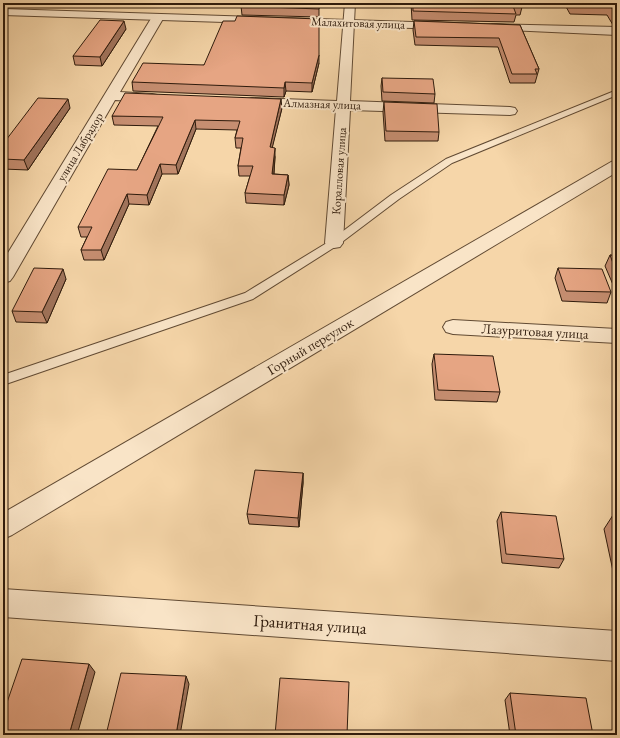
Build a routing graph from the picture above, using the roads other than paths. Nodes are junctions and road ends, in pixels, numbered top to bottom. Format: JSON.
{"nodes":[{"id":1,"x":350,"y":3,"type":"edge"},
{"id":2,"x":3,"y":12,"type":"edge"},
{"id":3,"x":158,"y":17,"type":"junction"},
{"id":4,"x":349,"y":23,"type":"junction"},
{"id":5,"x":459,"y":26,"type":"edge"},
{"id":6,"x":482,"y":27,"type":"edge"},
{"id":7,"x":617,"y":31,"type":"edge"},
{"id":8,"x":617,"y":92,"type":"edge"},
{"id":9,"x":111,"y":96,"type":"junction"},
{"id":10,"x":166,"y":98,"type":"edge"},
{"id":11,"x":235,"y":101,"type":"edge"},
{"id":12,"x":343,"y":105,"type":"junction"},
{"id":13,"x":510,"y":111,"type":"dead end"},
{"id":14,"x":617,"y":165,"type":"edge"},
{"id":15,"x":334,"y":243,"type":"junction"},
{"id":16,"x":3,"y":277,"type":"edge"},
{"id":17,"x":453,"y":327,"type":"dead end"},
{"id":18,"x":617,"y":336,"type":"edge"},
{"id":19,"x":3,"y":380,"type":"edge"},
{"id":20,"x":3,"y":527,"type":"edge"},
{"id":21,"x":3,"y":603,"type":"edge"},
{"id":22,"x":617,"y":646,"type":"edge"}],
"edges":[{"from":1,"to":4,"type":"street","name":"Коралловая улица"},
{"from":2,"to":3,"type":"street","name":"Малахитовая улица"},
{"from":3,"to":4,"type":"street","name":"Малахитовая улица"},
{"from":3,"to":9,"type":"street","name":"улица Лабрадор"},
{"from":4,"to":5,"type":"street","name":"Малахитовая улица"},
{"from":4,"to":12,"type":"street","name":"Коралловая улица"},
{"from":6,"to":7,"type":"street"},
{"from":8,"to":15,"type":"lane"},
{"from":9,"to":10,"type":"street"},
{"from":9,"to":16,"type":"street","name":"улица Лабрадор"},
{"from":11,"to":12,"type":"street","name":"Алмазная улица"},
{"from":12,"to":13,"type":"street","name":"Алмазная улица"},
{"from":12,"to":15,"type":"street","name":"Коралловая улица"},
{"from":14,"to":20,"type":"street","name":"Горный переулок"},
{"from":15,"to":19,"type":"lane"},
{"from":17,"to":18,"type":"street","name":"Лазуритовая улица"},
{"from":21,"to":22,"type":"street","name":"Гранитная улица"}]}
